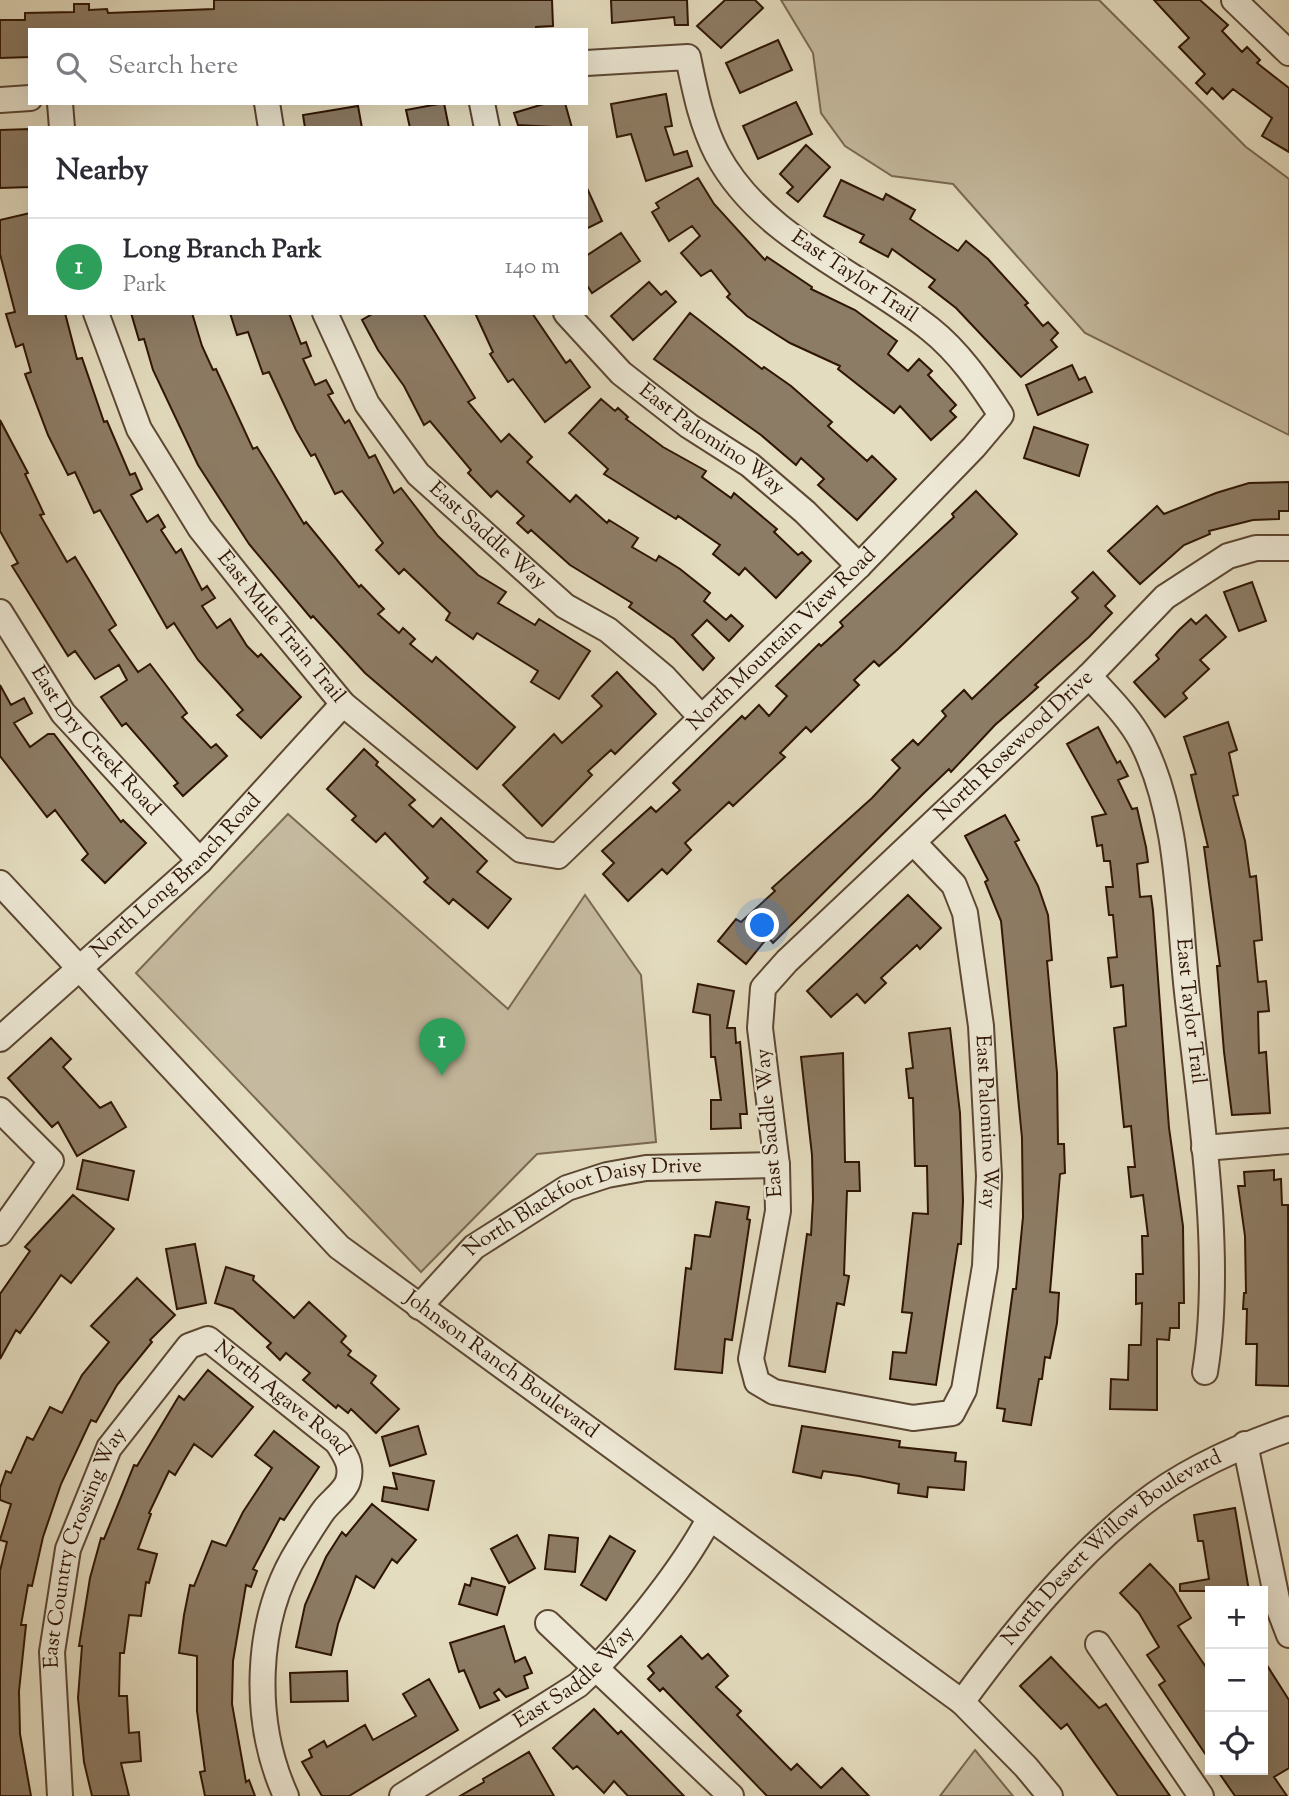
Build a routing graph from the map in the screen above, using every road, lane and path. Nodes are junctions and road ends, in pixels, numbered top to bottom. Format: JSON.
{"nodes":[{"id":1,"x":1234,"y":0,"type":"edge"},
{"id":2,"x":1289,"y":53,"type":"edge"},
{"id":3,"x":588,"y":63,"type":"edge"},
{"id":4,"x":28,"y":98,"type":"edge"},
{"id":5,"x":0,"y":100,"type":"edge"},
{"id":6,"x":60,"y":105,"type":"edge"},
{"id":7,"x":267,"y":105,"type":"edge"},
{"id":8,"x":482,"y":105,"type":"edge"},
{"id":9,"x":62,"y":126,"type":"edge"},
{"id":10,"x":271,"y":126,"type":"edge"},
{"id":11,"x":487,"y":126,"type":"edge"},
{"id":12,"x":97,"y":315,"type":"edge"},
{"id":13,"x":326,"y":315,"type":"edge"},
{"id":14,"x":568,"y":315,"type":"edge"},
{"id":15,"x":1001,"y":415,"type":"joint"},
{"id":16,"x":1289,"y":548,"type":"edge"},
{"id":17,"x":859,"y":566,"type":"junction"},
{"id":18,"x":0,"y":612,"type":"edge"},
{"id":19,"x":1088,"y":677,"type":"junction"},
{"id":20,"x":343,"y":704,"type":"junction"},
{"id":21,"x":700,"y":716,"type":"junction"},
{"id":22,"x":914,"y":843,"type":"junction"},
{"id":23,"x":558,"y":856,"type":"joint"},
{"id":24,"x":200,"y":861,"type":"junction"},
{"id":25,"x":0,"y":883,"type":"edge"},
{"id":26,"x":79,"y":969,"type":"junction"},
{"id":27,"x":764,"y":988,"type":"joint"},
{"id":28,"x":0,"y":1038,"type":"edge"},
{"id":29,"x":0,"y":1110,"type":"edge"},
{"id":30,"x":1289,"y":1140,"type":"edge"},
{"id":31,"x":1204,"y":1148,"type":"junction"},
{"id":32,"x":777,"y":1165,"type":"junction"},
{"id":33,"x":0,"y":1233,"type":"edge"},
{"id":34,"x":419,"y":1307,"type":"junction"},
{"id":35,"x":208,"y":1339,"type":"joint"},
{"id":36,"x":1205,"y":1372,"type":"dead end"},
{"id":37,"x":757,"y":1382,"type":"joint"},
{"id":38,"x":1289,"y":1429,"type":"edge"},
{"id":39,"x":1245,"y":1444,"type":"junction"},
{"id":40,"x":709,"y":1519,"type":"junction"},
{"id":41,"x":548,"y":1623,"type":"dead end"},
{"id":42,"x":1289,"y":1635,"type":"edge"},
{"id":43,"x":1098,"y":1644,"type":"dead end"},
{"id":44,"x":597,"y":1667,"type":"junction"},
{"id":45,"x":962,"y":1702,"type":"junction"},
{"id":46,"x":60,"y":1796,"type":"edge"},
{"id":47,"x":286,"y":1796,"type":"edge"},
{"id":48,"x":402,"y":1796,"type":"edge"},
{"id":49,"x":731,"y":1796,"type":"edge"},
{"id":50,"x":1050,"y":1796,"type":"edge"},
{"id":51,"x":1201,"y":1796,"type":"edge"}],
"edges":[{"from":1,"to":2,"type":"street"},
{"from":3,"to":15,"type":"street","name":"East Taylor Trail"},
{"from":4,"to":5,"type":"street"},
{"from":6,"to":9,"type":"street"},
{"from":7,"to":10,"type":"street"},
{"from":8,"to":11,"type":"street"},
{"from":12,"to":20,"type":"street","name":"East Mule Train Trail"},
{"from":13,"to":21,"type":"street","name":"East Saddle Way"},
{"from":14,"to":17,"type":"street","name":"East Palomino Way"},
{"from":15,"to":17,"type":"street","name":"North Mountain View Road"},
{"from":16,"to":19,"type":"street","name":"North Rosewood Drive"},
{"from":17,"to":21,"type":"street","name":"North Mountain View Road"},
{"from":18,"to":24,"type":"street","name":"East Dry Creek Road"},
{"from":19,"to":22,"type":"street","name":"North Rosewood Drive"},
{"from":19,"to":31,"type":"street","name":"East Taylor Trail"},
{"from":20,"to":23,"type":"street","name":"East Mule Train Trail"},
{"from":20,"to":24,"type":"street","name":"North Long Branch Road"},
{"from":21,"to":23,"type":"street","name":"North Mountain View Road"},
{"from":22,"to":27,"type":"street","name":"North Rosewood Drive"},
{"from":22,"to":37,"type":"street","name":"East Palomino Way"},
{"from":24,"to":26,"type":"street","name":"North Long Branch Road"},
{"from":25,"to":26,"type":"street","name":"Johnson Ranch Boulevard"},
{"from":26,"to":28,"type":"street","name":"North Long Branch Road"},
{"from":26,"to":34,"type":"street","name":"Johnson Ranch Boulevard"},
{"from":27,"to":32,"type":"street","name":"East Saddle Way"},
{"from":29,"to":33,"type":"street"},
{"from":30,"to":31,"type":"street"},
{"from":31,"to":36,"type":"street","name":"East Taylor Trail"},
{"from":32,"to":34,"type":"street","name":"North Blackfoot Daisy Drive"},
{"from":32,"to":37,"type":"street","name":"East Saddle Way"},
{"from":34,"to":40,"type":"street","name":"Johnson Ranch Boulevard"},
{"from":35,"to":46,"type":"street","name":"East Country Crossing Way"},
{"from":35,"to":47,"type":"street","name":"North Agave Road"},
{"from":38,"to":39,"type":"street","name":"North Desert Willow Boulevard"},
{"from":39,"to":42,"type":"street"},
{"from":39,"to":45,"type":"street","name":"North Desert Willow Boulevard"},
{"from":40,"to":44,"type":"street","name":"East Saddle Way"},
{"from":40,"to":45,"type":"street","name":"Johnson Ranch Boulevard"},
{"from":41,"to":44,"type":"street"},
{"from":43,"to":51,"type":"street"},
{"from":44,"to":48,"type":"street","name":"East Saddle Way"},
{"from":44,"to":49,"type":"street"},
{"from":45,"to":50,"type":"street","name":"Johnson Ranch Boulevard"}]}
